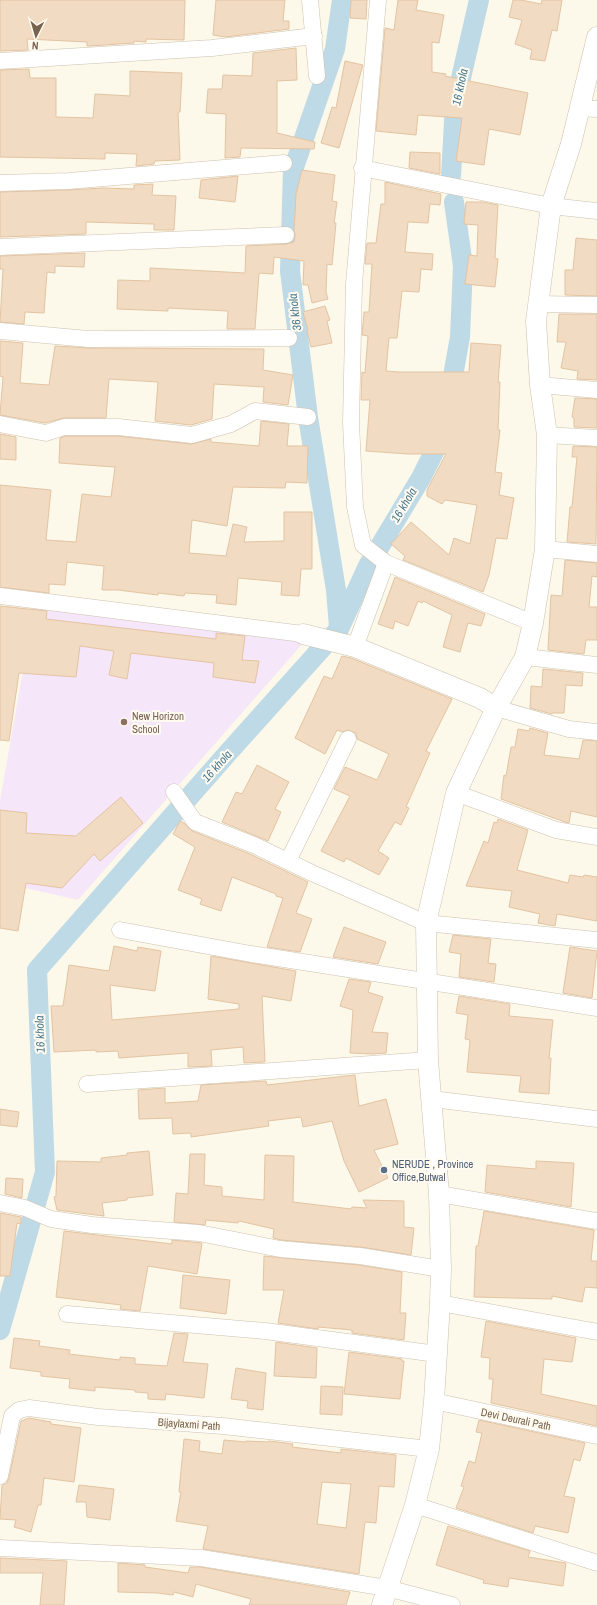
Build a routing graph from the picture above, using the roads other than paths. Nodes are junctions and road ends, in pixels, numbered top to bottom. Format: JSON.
{"nodes":[{"id":1,"x":310,"y":0,"type":"edge"},
{"id":2,"x":378,"y":0,"type":"edge"},
{"id":3,"x":314,"y":36,"type":"junction"},
{"id":4,"x":597,"y":38,"type":"edge"},
{"id":5,"x":0,"y":61,"type":"edge"},
{"id":6,"x":317,"y":76,"type":"dead end"},
{"id":7,"x":589,"y":109,"type":"edge"},
{"id":8,"x":284,"y":163,"type":"dead end"},
{"id":9,"x":362,"y":168,"type":"junction"},
{"id":10,"x":0,"y":183,"type":"edge"},
{"id":11,"x":551,"y":206,"type":"junction"},
{"id":12,"x":597,"y":211,"type":"edge"},
{"id":13,"x":286,"y":235,"type":"dead end"},
{"id":14,"x":0,"y":247,"type":"edge"},
{"id":15,"x":538,"y":304,"type":"junction"},
{"id":16,"x":597,"y":305,"type":"edge"},
{"id":17,"x":0,"y":331,"type":"edge"},
{"id":18,"x":289,"y":338,"type":"dead end"},
{"id":19,"x":540,"y":385,"type":"junction"},
{"id":20,"x":597,"y":390,"type":"edge"},
{"id":21,"x":308,"y":417,"type":"dead end"},
{"id":22,"x":0,"y":424,"type":"edge"},
{"id":23,"x":547,"y":435,"type":"junction"},
{"id":24,"x":597,"y":438,"type":"edge"},
{"id":25,"x":545,"y":549,"type":"junction"},
{"id":26,"x":597,"y":554,"type":"edge"},
{"id":27,"x":386,"y":563,"type":"junction"},
{"id":28,"x":0,"y":596,"type":"edge"},
{"id":29,"x":532,"y":623,"type":"junction"},
{"id":30,"x":303,"y":634,"type":"joint"},
{"id":31,"x":348,"y":645,"type":"junction"},
{"id":32,"x":525,"y":656,"type":"junction"},
{"id":33,"x":597,"y":665,"type":"edge"},
{"id":34,"x":496,"y":708,"type":"junction"},
{"id":35,"x":597,"y":732,"type":"edge"},
{"id":36,"x":348,"y":739,"type":"dead end"},
{"id":37,"x":174,"y":792,"type":"dead end"},
{"id":38,"x":456,"y":793,"type":"junction"},
{"id":39,"x":597,"y":837,"type":"edge"},
{"id":40,"x":288,"y":861,"type":"junction"},
{"id":41,"x":426,"y":923,"type":"junction"},
{"id":42,"x":120,"y":930,"type":"dead end"},
{"id":43,"x":597,"y":940,"type":"edge"},
{"id":44,"x":428,"y":982,"type":"junction"},
{"id":45,"x":597,"y":1008,"type":"edge"},
{"id":46,"x":428,"y":1060,"type":"junction"},
{"id":47,"x":87,"y":1084,"type":"dead end"},
{"id":48,"x":432,"y":1099,"type":"junction"},
{"id":49,"x":597,"y":1119,"type":"edge"},
{"id":50,"x":439,"y":1194,"type":"junction"},
{"id":51,"x":0,"y":1203,"type":"edge"},
{"id":52,"x":597,"y":1221,"type":"edge"},
{"id":53,"x":441,"y":1269,"type":"junction"},
{"id":54,"x":440,"y":1303,"type":"junction"},
{"id":55,"x":67,"y":1314,"type":"dead end"},
{"id":56,"x":597,"y":1332,"type":"edge"},
{"id":57,"x":437,"y":1354,"type":"junction"},
{"id":58,"x":434,"y":1401,"type":"junction"},
{"id":59,"x":597,"y":1436,"type":"edge"},
{"id":60,"x":428,"y":1449,"type":"junction"},
{"id":61,"x":0,"y":1476,"type":"edge"},
{"id":62,"x":415,"y":1505,"type":"junction"},
{"id":63,"x":0,"y":1548,"type":"edge"},
{"id":64,"x":597,"y":1563,"type":"edge"},
{"id":65,"x":384,"y":1596,"type":"edge"},
{"id":66,"x":452,"y":1605,"type":"edge"}],
"edges":[{"from":1,"to":3,"type":"street"},
{"from":2,"to":9,"type":"street"},
{"from":3,"to":5,"type":"street"},
{"from":3,"to":6,"type":"street"},
{"from":4,"to":7,"type":"street"},
{"from":7,"to":11,"type":"street"},
{"from":8,"to":10,"type":"street"},
{"from":9,"to":11,"type":"street"},
{"from":9,"to":27,"type":"street"},
{"from":11,"to":12,"type":"street"},
{"from":11,"to":15,"type":"street"},
{"from":13,"to":14,"type":"street"},
{"from":15,"to":16,"type":"street"},
{"from":15,"to":19,"type":"street"},
{"from":17,"to":18,"type":"street"},
{"from":19,"to":20,"type":"street"},
{"from":19,"to":23,"type":"street"},
{"from":21,"to":22,"type":"street"},
{"from":23,"to":24,"type":"street"},
{"from":23,"to":25,"type":"street"},
{"from":25,"to":26,"type":"street"},
{"from":25,"to":29,"type":"street"},
{"from":27,"to":29,"type":"street"},
{"from":27,"to":31,"type":"street"},
{"from":28,"to":30,"type":"street"},
{"from":29,"to":32,"type":"street"},
{"from":30,"to":31,"type":"street"},
{"from":31,"to":34,"type":"street"},
{"from":32,"to":33,"type":"street"},
{"from":32,"to":34,"type":"street"},
{"from":34,"to":35,"type":"street"},
{"from":34,"to":38,"type":"street"},
{"from":36,"to":40,"type":"street"},
{"from":37,"to":40,"type":"street"},
{"from":38,"to":39,"type":"street"},
{"from":38,"to":41,"type":"street"},
{"from":40,"to":41,"type":"street"},
{"from":41,"to":43,"type":"street"},
{"from":41,"to":44,"type":"street"},
{"from":42,"to":44,"type":"street"},
{"from":44,"to":45,"type":"street"},
{"from":44,"to":46,"type":"street"},
{"from":46,"to":47,"type":"street"},
{"from":46,"to":48,"type":"street"},
{"from":48,"to":49,"type":"street"},
{"from":48,"to":50,"type":"street"},
{"from":50,"to":52,"type":"street"},
{"from":50,"to":53,"type":"street"},
{"from":51,"to":53,"type":"street"},
{"from":53,"to":54,"type":"street"},
{"from":54,"to":56,"type":"street"},
{"from":54,"to":57,"type":"street"},
{"from":55,"to":57,"type":"street"},
{"from":57,"to":58,"type":"street"},
{"from":58,"to":59,"type":"street","name":"Devi Deurali Path"},
{"from":58,"to":60,"type":"street"},
{"from":60,"to":61,"type":"street","name":"Bijaylaxmi Path"},
{"from":60,"to":62,"type":"street"},
{"from":62,"to":64,"type":"street"},
{"from":62,"to":65,"type":"street"},
{"from":63,"to":65,"type":"street"},
{"from":65,"to":66,"type":"street"}]}
